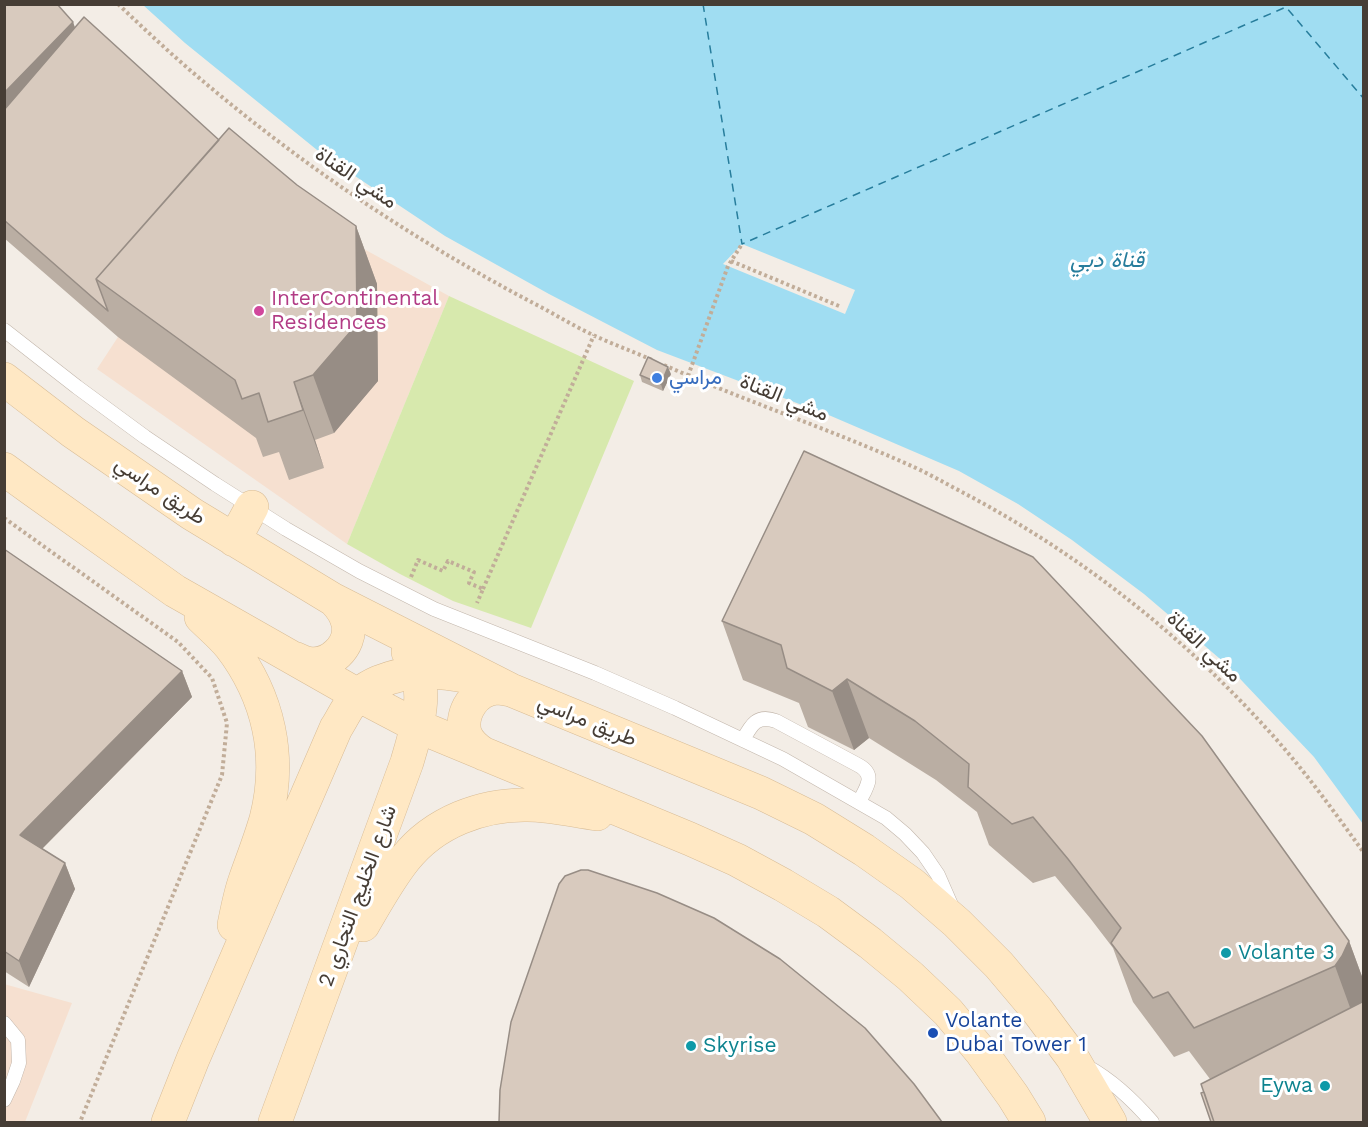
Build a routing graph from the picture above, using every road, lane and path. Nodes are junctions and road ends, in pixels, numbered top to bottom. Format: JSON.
{"nodes":[{"id":1,"x":118,"y":4,"type":"edge"},
{"id":2,"x":742,"y":244,"type":"dead end"},
{"id":3,"x":731,"y":261,"type":"junction"},
{"id":4,"x":839,"y":306,"type":"dead end"},
{"id":5,"x":4,"y":330,"type":"edge"},
{"id":6,"x":594,"y":335,"type":"junction"},
{"id":7,"x":688,"y":376,"type":"junction"},
{"id":8,"x":4,"y":379,"type":"edge"},
{"id":9,"x":4,"y":469,"type":"edge"},
{"id":10,"x":252,"y":507,"type":"junction"},
{"id":11,"x":4,"y":518,"type":"edge"},
{"id":12,"x":234,"y":540,"type":"junction"},
{"id":13,"x":483,"y":589,"type":"dead end"},
{"id":14,"x":175,"y":591,"type":"junction"},
{"id":15,"x":334,"y":600,"type":"junction"},
{"id":16,"x":388,"y":626,"type":"junction"},
{"id":17,"x":293,"y":658,"type":"junction"},
{"id":18,"x":417,"y":672,"type":"junction"},
{"id":19,"x":511,"y":690,"type":"junction"},
{"id":20,"x":358,"y":695,"type":"junction"},
{"id":21,"x":417,"y":726,"type":"junction"},
{"id":22,"x":743,"y":740,"type":"junction"},
{"id":23,"x":484,"y":754,"type":"junction"},
{"id":24,"x":859,"y":802,"type":"junction"},
{"id":25,"x":641,"y":820,"type":"junction"},
{"id":26,"x":1364,"y":853,"type":"edge"},
{"id":27,"x":957,"y":923,"type":"junction"},
{"id":28,"x":224,"y":988,"type":"junction"},
{"id":29,"x":322,"y":994,"type":"junction"},
{"id":30,"x":4,"y":1023,"type":"edge"},
{"id":31,"x":1072,"y":1058,"type":"junction"},
{"id":32,"x":193,"y":1059,"type":"junction"},
{"id":33,"x":4,"y":1100,"type":"edge"},
{"id":34,"x":276,"y":1120,"type":"edge"},
{"id":35,"x":80,"y":1122,"type":"edge"},
{"id":36,"x":156,"y":1122,"type":"edge"},
{"id":37,"x":168,"y":1122,"type":"edge"},
{"id":38,"x":193,"y":1122,"type":"edge"},
{"id":39,"x":1029,"y":1122,"type":"edge"},
{"id":40,"x":1110,"y":1122,"type":"edge"},
{"id":41,"x":1152,"y":1122,"type":"edge"}],
"edges":[{"from":1,"to":6,"type":"path","name":"مشي القناة"},
{"from":2,"to":3,"type":"path"},
{"from":3,"to":4,"type":"path"},
{"from":3,"to":7,"type":"path"},
{"from":5,"to":10,"type":"lane"},
{"from":6,"to":7,"type":"path","name":"مشي القناة"},
{"from":6,"to":13,"type":"path"},
{"from":7,"to":26,"type":"path","name":"مشي القناة"},
{"from":8,"to":12,"type":"street","name":"طريق مراسي"},
{"from":9,"to":14,"type":"street"},
{"from":10,"to":12,"type":"street"},
{"from":10,"to":22,"type":"lane"},
{"from":11,"to":35,"type":"path"},
{"from":12,"to":15,"type":"street","name":"طريق مراسي"},
{"from":14,"to":17,"type":"street"},
{"from":14,"to":28,"type":"street"},
{"from":15,"to":16,"type":"street","name":"طريق مراسي"},
{"from":15,"to":17,"type":"street"},
{"from":16,"to":18,"type":"street","name":"شارع الخليج التجاري 2"},
{"from":16,"to":19,"type":"street","name":"طريق مراسي"},
{"from":17,"to":20,"type":"street"},
{"from":18,"to":19,"type":"street"},
{"from":18,"to":20,"type":"street"},
{"from":18,"to":21,"type":"street","name":"شارع الخليج التجاري 2"},
{"from":19,"to":23,"type":"street"},
{"from":19,"to":27,"type":"street","name":"طريق مراسي"},
{"from":20,"to":21,"type":"street"},
{"from":20,"to":28,"type":"street"},
{"from":21,"to":23,"type":"street"},
{"from":21,"to":29,"type":"street","name":"شارع الخليج التجاري 2"},
{"from":22,"to":24,"type":"lane"},
{"from":22,"to":24,"type":"lane"},
{"from":23,"to":25,"type":"street"},
{"from":24,"to":27,"type":"lane"},
{"from":25,"to":29,"type":"street"},
{"from":25,"to":39,"type":"street"},
{"from":27,"to":31,"type":"street","name":"طريق مراسي"},
{"from":28,"to":32,"type":"street"},
{"from":29,"to":34,"type":"street","name":"شارع الخليج التجاري 2"},
{"from":30,"to":33,"type":"lane"},
{"from":31,"to":40,"type":"street","name":"طريق مراسي"},
{"from":31,"to":41,"type":"lane"},
{"from":32,"to":36,"type":"street"},
{"from":32,"to":37,"type":"street"},
{"from":32,"to":38,"type":"street"}]}
